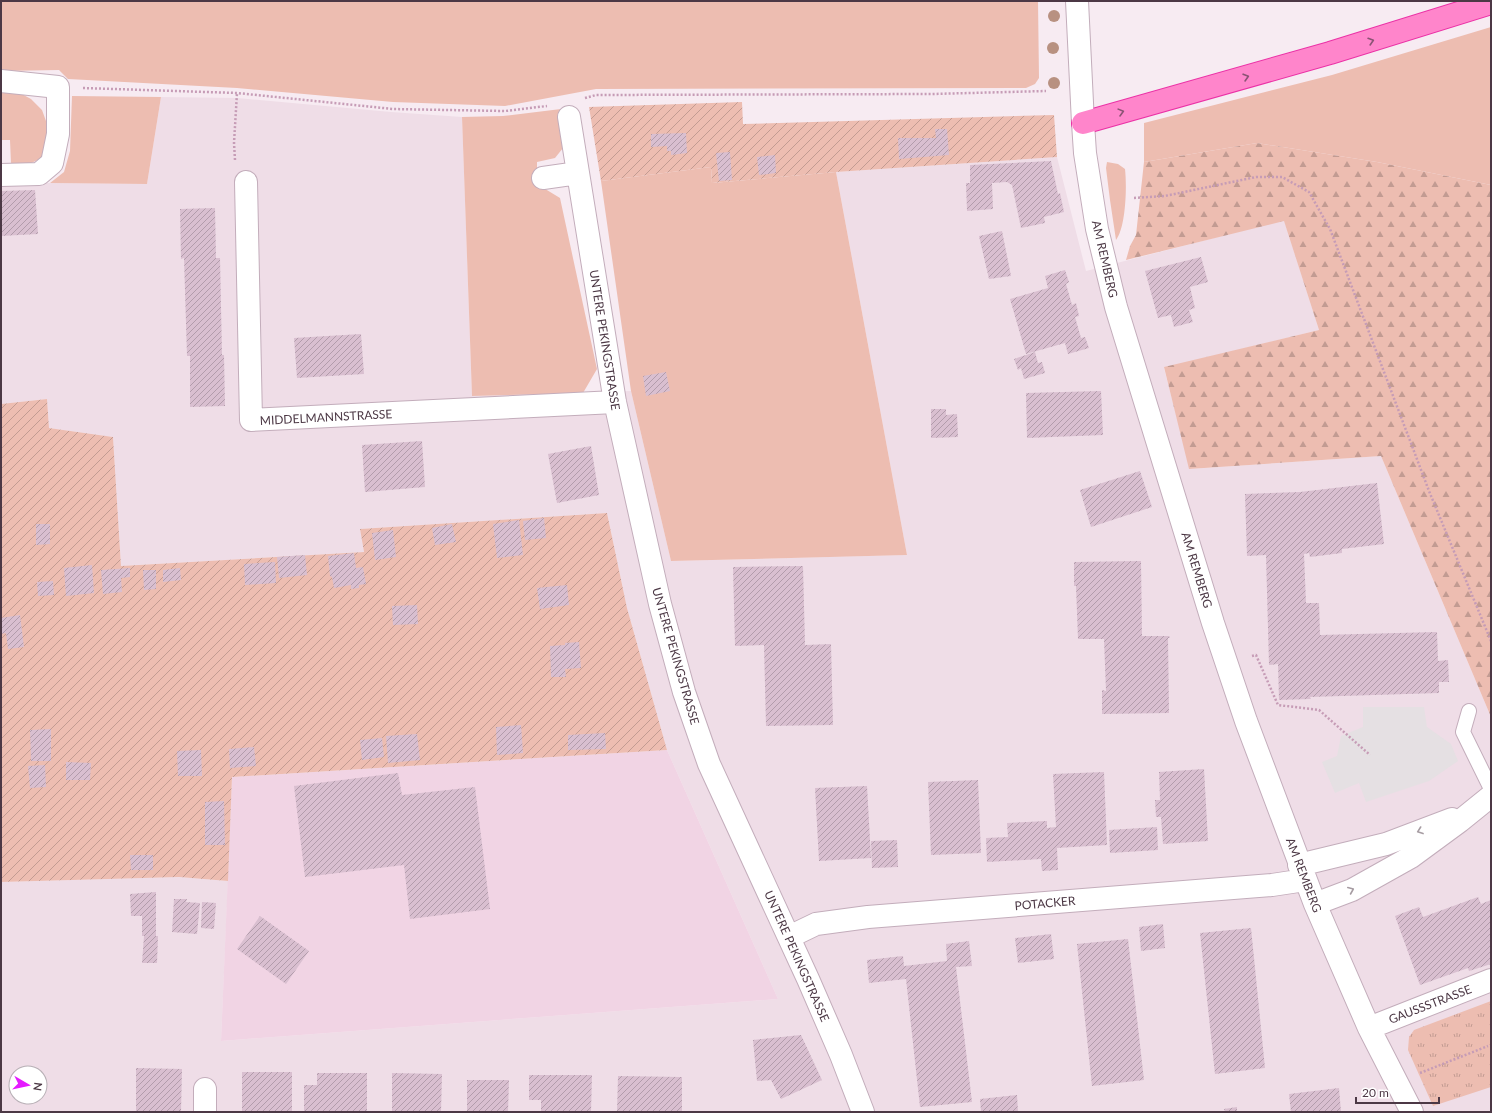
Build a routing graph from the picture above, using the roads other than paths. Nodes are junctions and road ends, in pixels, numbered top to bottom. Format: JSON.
{"nodes":[{"id":1,"x":1077,"y":1,"type":"edge"},
{"id":2,"x":1491,"y":3,"type":"edge"},
{"id":3,"x":1,"y":81,"type":"edge"},
{"id":4,"x":569,"y":118,"type":"dead end"},
{"id":5,"x":1083,"y":122,"type":"junction"},
{"id":6,"x":578,"y":173,"type":"junction"},
{"id":7,"x":1,"y":176,"type":"edge"},
{"id":8,"x":543,"y":178,"type":"dead end"},
{"id":9,"x":246,"y":182,"type":"road end"},
{"id":10,"x":615,"y":402,"type":"junction"},
{"id":11,"x":1469,"y":711,"type":"dead end"},
{"id":12,"x":1491,"y":789,"type":"edge"},
{"id":13,"x":1491,"y":796,"type":"edge"},
{"id":14,"x":1470,"y":812,"type":"junction"},
{"id":15,"x":1302,"y":873,"type":"junction"},
{"id":16,"x":1315,"y":904,"type":"junction"},
{"id":17,"x":789,"y":937,"type":"junction"},
{"id":18,"x":1491,"y":980,"type":"edge"},
{"id":19,"x":1369,"y":1028,"type":"junction"},
{"id":20,"x":206,"y":1089,"type":"dead end"},
{"id":21,"x":205,"y":1112,"type":"edge"},
{"id":22,"x":863,"y":1112,"type":"edge"},
{"id":23,"x":1412,"y":1112,"type":"edge"}],
"edges":[{"from":1,"to":5,"type":"street","name":"AM REMBERG"},
{"from":5,"to":2,"type":"highway","one_way":true},
{"from":3,"to":7,"type":"street"},
{"from":4,"to":6,"type":"street","name":"UNTERE PEKINGSTRASSE"},
{"from":5,"to":15,"type":"street","name":"AM REMBERG"},
{"from":6,"to":8,"type":"street"},
{"from":6,"to":10,"type":"street","name":"UNTERE PEKINGSTRASSE"},
{"from":9,"to":10,"type":"street","name":"MIDDELMANNSTRASSE"},
{"from":10,"to":17,"type":"street","name":"UNTERE PEKINGSTRASSE"},
{"from":11,"to":12,"type":"lane"},
{"from":13,"to":14,"type":"street"},
{"from":14,"to":15,"type":"street","name":"POTACKER","one_way":true},
{"from":16,"to":14,"type":"street","one_way":true},
{"from":15,"to":16,"type":"street","name":"AM REMBERG"},
{"from":15,"to":17,"type":"street","name":"POTACKER"},
{"from":16,"to":19,"type":"street","name":"AM REMBERG"},
{"from":17,"to":22,"type":"street","name":"UNTERE PEKINGSTRASSE"},
{"from":18,"to":19,"type":"street","name":"GAUSSSTRASSE"},
{"from":19,"to":23,"type":"street","name":"AM REMBERG"},
{"from":20,"to":21,"type":"street"}]}
